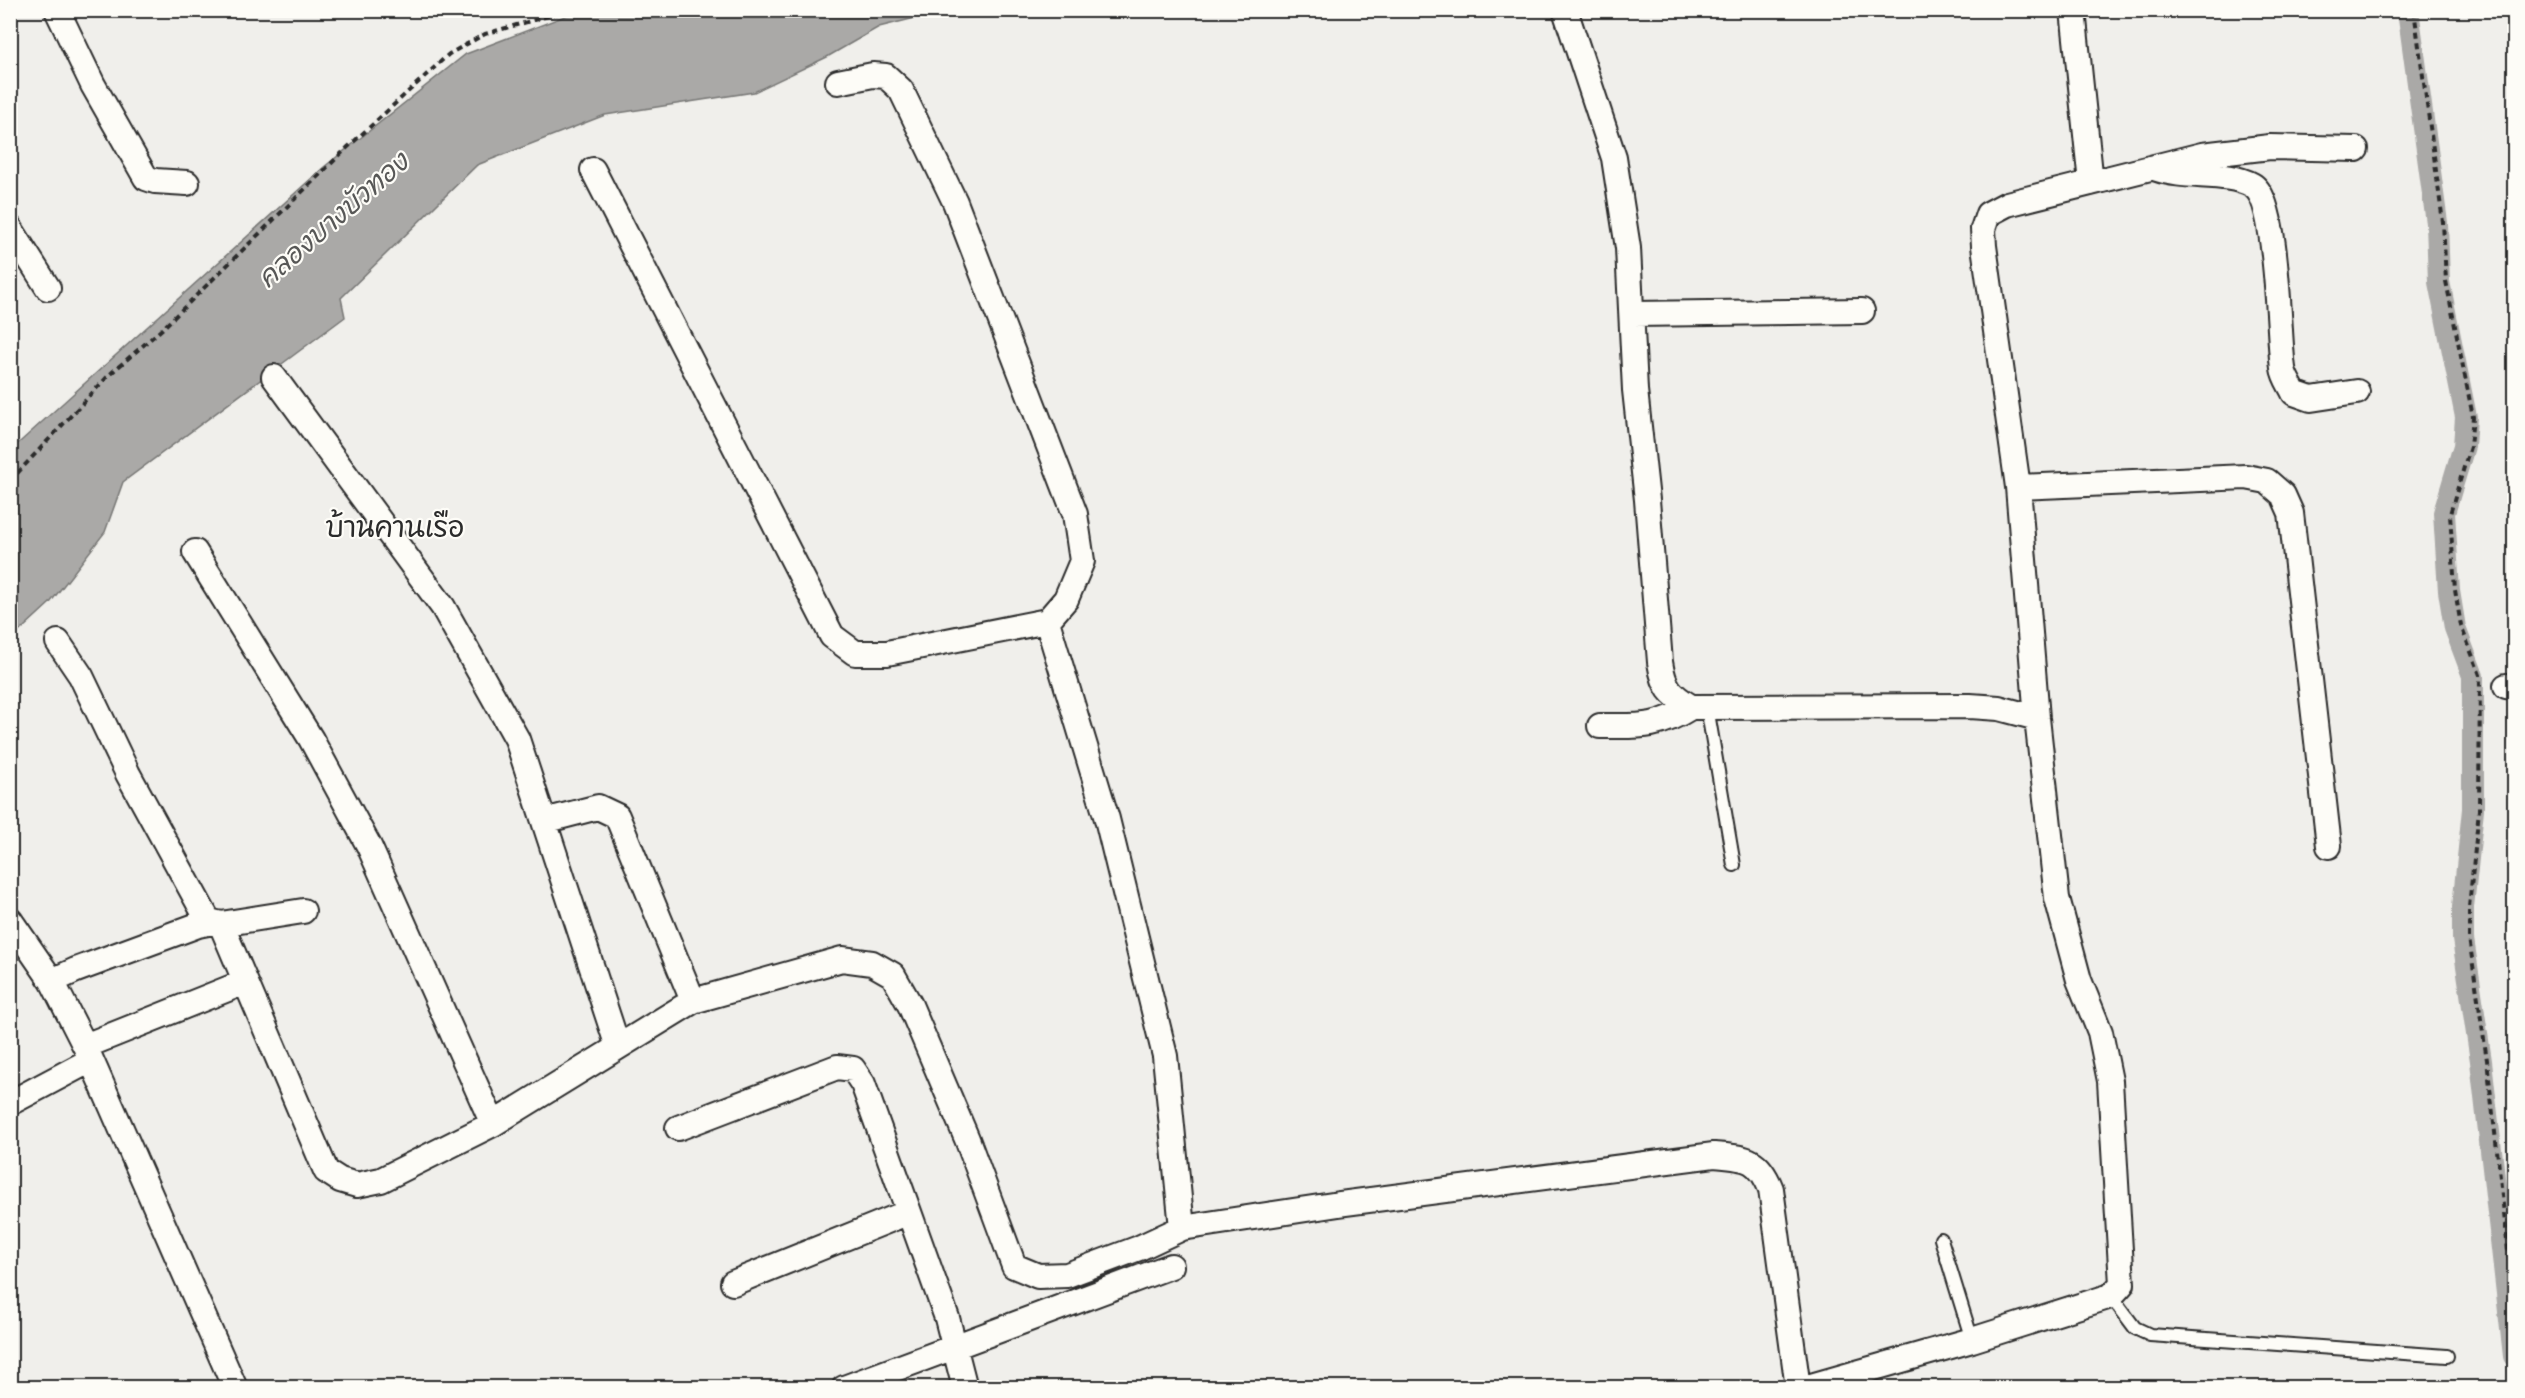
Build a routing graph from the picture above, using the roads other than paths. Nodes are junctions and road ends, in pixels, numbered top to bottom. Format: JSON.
{"nodes":[{"id":1,"x":57,"y":10,"type":"edge"},
{"id":2,"x":1566,"y":10,"type":"edge"},
{"id":3,"x":2073,"y":10,"type":"edge"},
{"id":4,"x":838,"y":82,"type":"dead end"},
{"id":5,"x":2356,"y":149,"type":"dead end"},
{"id":6,"x":2152,"y":168,"type":"junction"},
{"id":7,"x":593,"y":170,"type":"dead end"},
{"id":8,"x":187,"y":183,"type":"dead end"},
{"id":9,"x":2091,"y":183,"type":"junction"},
{"id":10,"x":10,"y":228,"type":"edge"},
{"id":11,"x":48,"y":288,"type":"dead end"},
{"id":12,"x":1862,"y":311,"type":"dead end"},
{"id":13,"x":1633,"y":314,"type":"junction"},
{"id":14,"x":274,"y":377,"type":"dead end"},
{"id":15,"x":2357,"y":392,"type":"dead end"},
{"id":16,"x":2018,"y":487,"type":"junction"},
{"id":17,"x":195,"y":552,"type":"dead end"},
{"id":18,"x":1047,"y":621,"type":"junction"},
{"id":19,"x":58,"y":642,"type":"dead end"},
{"id":20,"x":1699,"y":707,"type":"junction"},
{"id":21,"x":2037,"y":718,"type":"junction"},
{"id":22,"x":1600,"y":726,"type":"dead end"},
{"id":23,"x":544,"y":821,"type":"junction"},
{"id":24,"x":2329,"y":846,"type":"dead end"},
{"id":25,"x":1734,"y":865,"type":"dead end"},
{"id":26,"x":303,"y":911,"type":"dead end"},
{"id":27,"x":10,"y":920,"type":"edge"},
{"id":28,"x":215,"y":923,"type":"junction"},
{"id":29,"x":52,"y":981,"type":"junction"},
{"id":30,"x":245,"y":982,"type":"junction"},
{"id":31,"x":693,"y":1001,"type":"junction"},
{"id":32,"x":618,"y":1047,"type":"junction"},
{"id":33,"x":88,"y":1053,"type":"junction"},
{"id":34,"x":10,"y":1103,"type":"edge"},
{"id":35,"x":493,"y":1124,"type":"junction"},
{"id":36,"x":678,"y":1128,"type":"dead end"},
{"id":37,"x":909,"y":1212,"type":"junction"},
{"id":38,"x":1182,"y":1228,"type":"junction"},
{"id":39,"x":1941,"y":1239,"type":"dead end"},
{"id":40,"x":1171,"y":1266,"type":"dead end"},
{"id":41,"x":733,"y":1283,"type":"dead end"},
{"id":42,"x":2111,"y":1296,"type":"junction"},
{"id":43,"x":1972,"y":1340,"type":"junction"},
{"id":44,"x":954,"y":1347,"type":"junction"},
{"id":45,"x":2447,"y":1356,"type":"dead end"},
{"id":46,"x":235,"y":1388,"type":"edge"},
{"id":47,"x":844,"y":1388,"type":"edge"},
{"id":48,"x":965,"y":1388,"type":"edge"},
{"id":49,"x":1798,"y":1388,"type":"edge"},
{"id":50,"x":1804,"y":1388,"type":"edge"}],
"edges":[{"from":1,"to":8,"type":"street"},
{"from":2,"to":13,"type":"street"},
{"from":3,"to":9,"type":"street"},
{"from":4,"to":18,"type":"street"},
{"from":5,"to":6,"type":"street"},
{"from":6,"to":9,"type":"street"},
{"from":6,"to":15,"type":"street"},
{"from":7,"to":18,"type":"street"},
{"from":9,"to":16,"type":"street"},
{"from":10,"to":11,"type":"street"},
{"from":12,"to":13,"type":"street"},
{"from":13,"to":20,"type":"street"},
{"from":14,"to":23,"type":"street"},
{"from":16,"to":21,"type":"street"},
{"from":16,"to":24,"type":"street"},
{"from":17,"to":35,"type":"street"},
{"from":18,"to":38,"type":"street"},
{"from":19,"to":28,"type":"street"},
{"from":20,"to":21,"type":"street"},
{"from":20,"to":22,"type":"street"},
{"from":20,"to":25,"type":"lane"},
{"from":21,"to":42,"type":"street"},
{"from":23,"to":31,"type":"street"},
{"from":23,"to":32,"type":"street"},
{"from":26,"to":28,"type":"street"},
{"from":27,"to":29,"type":"street"},
{"from":28,"to":29,"type":"street"},
{"from":28,"to":30,"type":"street"},
{"from":29,"to":33,"type":"street"},
{"from":30,"to":33,"type":"street"},
{"from":30,"to":35,"type":"street"},
{"from":31,"to":32,"type":"street"},
{"from":31,"to":38,"type":"street"},
{"from":32,"to":35,"type":"street"},
{"from":33,"to":34,"type":"street"},
{"from":33,"to":46,"type":"street"},
{"from":36,"to":37,"type":"street"},
{"from":37,"to":41,"type":"street"},
{"from":37,"to":44,"type":"street"},
{"from":38,"to":49,"type":"street"},
{"from":39,"to":43,"type":"lane"},
{"from":40,"to":44,"type":"street"},
{"from":42,"to":43,"type":"street"},
{"from":42,"to":45,"type":"lane"},
{"from":43,"to":50,"type":"street"},
{"from":44,"to":47,"type":"street"},
{"from":44,"to":48,"type":"street"}]}
